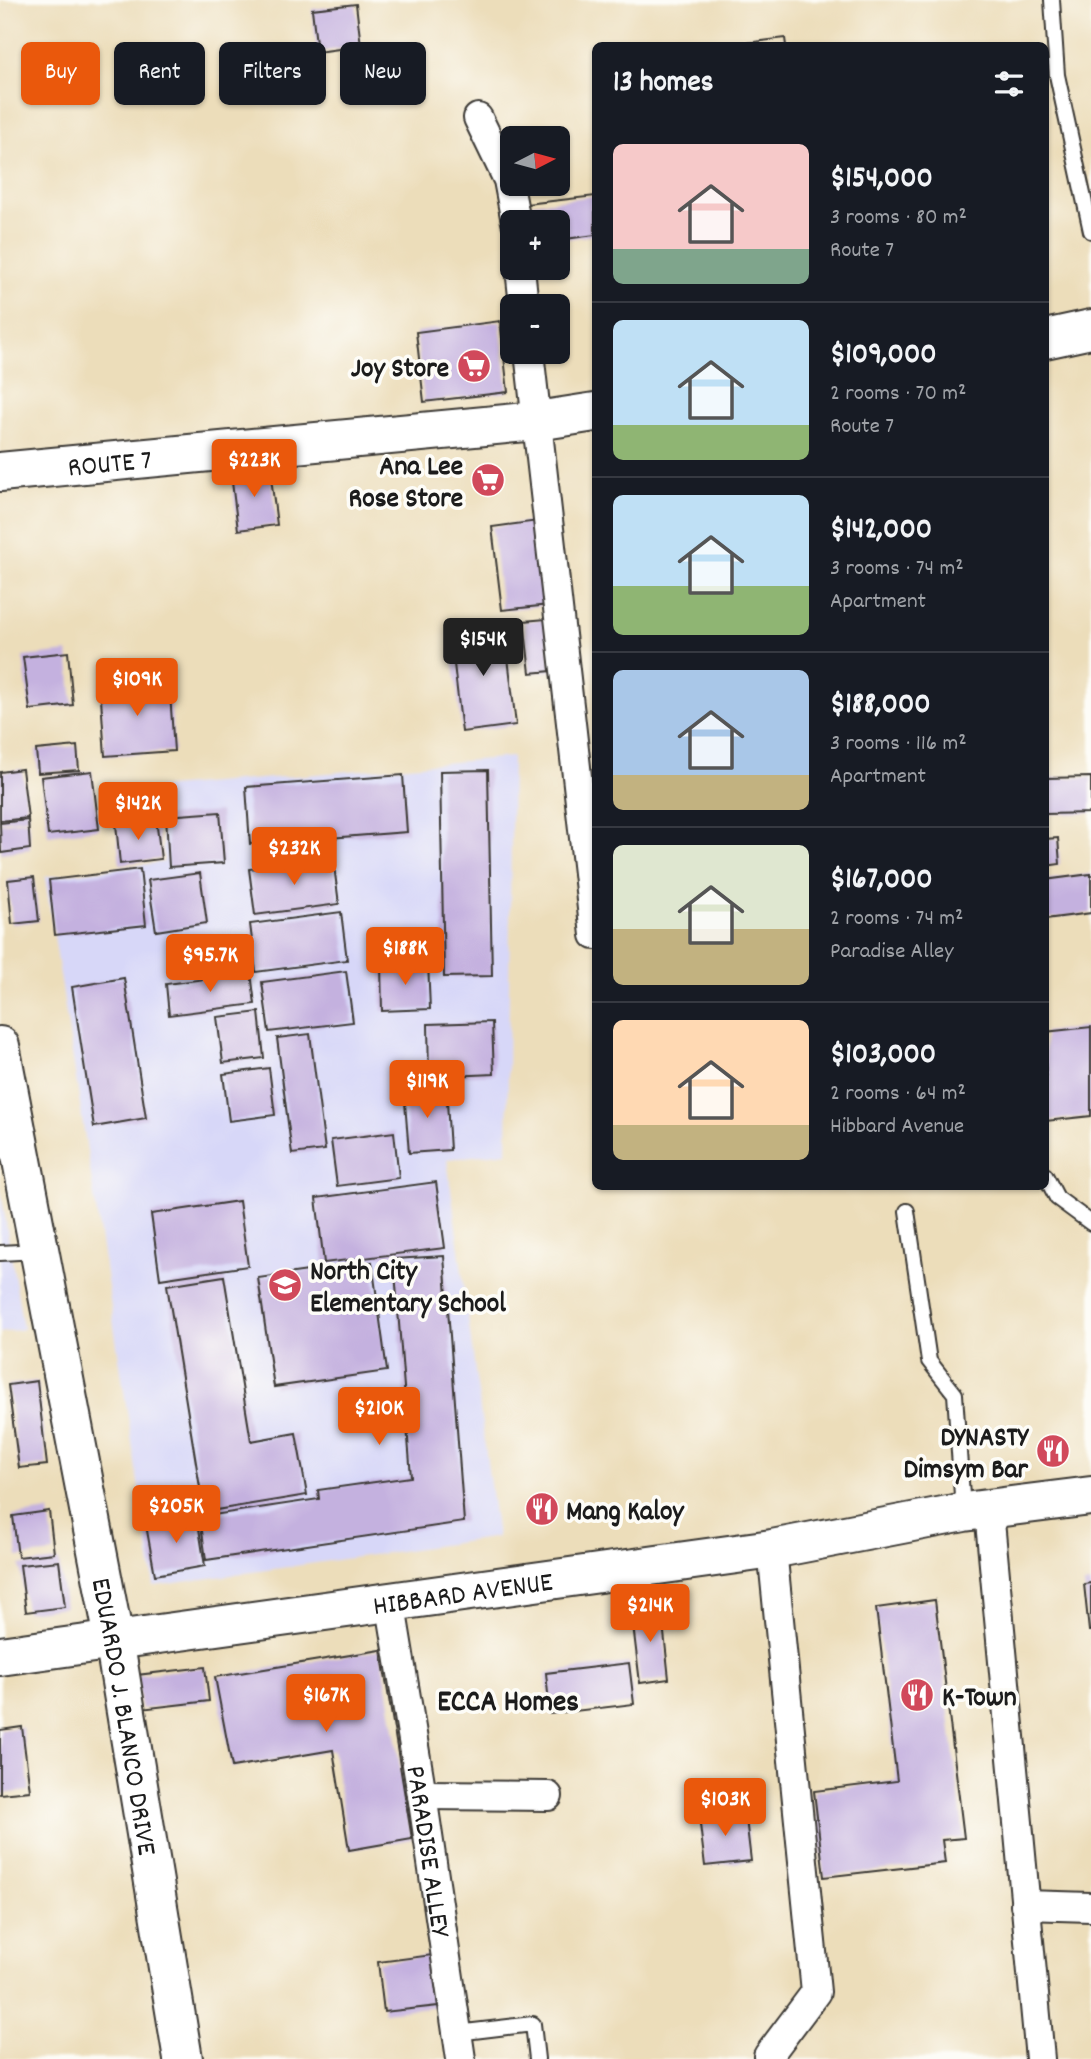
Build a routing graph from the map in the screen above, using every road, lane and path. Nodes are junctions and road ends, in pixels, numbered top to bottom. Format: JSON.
{"nodes":[{"id":1,"x":1052,"y":0,"type":"edge"},
{"id":2,"x":478,"y":118,"type":"dead end"},
{"id":3,"x":514,"y":210,"type":"edge"},
{"id":4,"x":1091,"y":231,"type":"edge"},
{"id":5,"x":1091,"y":329,"type":"edge"},
{"id":6,"x":1049,"y":338,"type":"edge"},
{"id":7,"x":530,"y":364,"type":"edge"},
{"id":8,"x":592,"y":412,"type":"edge"},
{"id":9,"x":537,"y":421,"type":"junction"},
{"id":10,"x":0,"y":472,"type":"edge"},
{"id":11,"x":592,"y":907,"type":"edge"},
{"id":12,"x":0,"y":1046,"type":"edge"},
{"id":13,"x":13,"y":1151,"type":"edge"},
{"id":14,"x":1049,"y":1183,"type":"edge"},
{"id":15,"x":906,"y":1211,"type":"dead end"},
{"id":16,"x":1091,"y":1223,"type":"edge"},
{"id":17,"x":39,"y":1251,"type":"junction"},
{"id":18,"x":0,"y":1253,"type":"edge"},
{"id":19,"x":1091,"y":1496,"type":"edge"},
{"id":20,"x":976,"y":1511,"type":"junction"},
{"id":21,"x":772,"y":1549,"type":"junction"},
{"id":22,"x":390,"y":1600,"type":"junction"},
{"id":23,"x":114,"y":1639,"type":"junction"},
{"id":24,"x":0,"y":1656,"type":"edge"},
{"id":25,"x":422,"y":1795,"type":"junction"},
{"id":26,"x":548,"y":1796,"type":"dead end"},
{"id":27,"x":1025,"y":1905,"type":"junction"},
{"id":28,"x":1091,"y":1907,"type":"edge"},
{"id":29,"x":459,"y":2046,"type":"edge"},
{"id":30,"x":768,"y":2056,"type":"dead end"},
{"id":31,"x":183,"y":2059,"type":"edge"},
{"id":32,"x":537,"y":2059,"type":"edge"},
{"id":33,"x":1040,"y":2059,"type":"edge"}],
"edges":[{"from":1,"to":4,"type":"lane"},
{"from":2,"to":3,"type":"street"},
{"from":5,"to":6,"type":"main road"},
{"from":7,"to":9,"type":"street"},
{"from":8,"to":9,"type":"main road","name":"ROUTE 7"},
{"from":9,"to":10,"type":"main road","name":"ROUTE 7"},
{"from":9,"to":11,"type":"street"},
{"from":12,"to":13,"type":"main road","name":"EDUARDO J. BLANCO DRIVE"},
{"from":13,"to":17,"type":"main road","name":"EDUARDO J. BLANCO DRIVE"},
{"from":14,"to":16,"type":"lane"},
{"from":15,"to":20,"type":"lane"},
{"from":17,"to":18,"type":"lane"},
{"from":17,"to":23,"type":"main road","name":"EDUARDO J. BLANCO DRIVE"},
{"from":19,"to":20,"type":"main road","name":"HIBBARD AVENUE"},
{"from":20,"to":21,"type":"main road","name":"HIBBARD AVENUE"},
{"from":20,"to":27,"type":"street"},
{"from":21,"to":22,"type":"main road","name":"HIBBARD AVENUE"},
{"from":21,"to":30,"type":"street"},
{"from":22,"to":23,"type":"main road","name":"HIBBARD AVENUE"},
{"from":22,"to":25,"type":"street","name":"PARADISE ALLEY"},
{"from":23,"to":24,"type":"main road","name":"HIBBARD AVENUE"},
{"from":23,"to":31,"type":"main road","name":"EDUARDO J. BLANCO DRIVE"},
{"from":25,"to":26,"type":"street"},
{"from":25,"to":29,"type":"street","name":"PARADISE ALLEY"},
{"from":27,"to":28,"type":"street"},
{"from":27,"to":33,"type":"street"},
{"from":29,"to":32,"type":"lane"}]}
